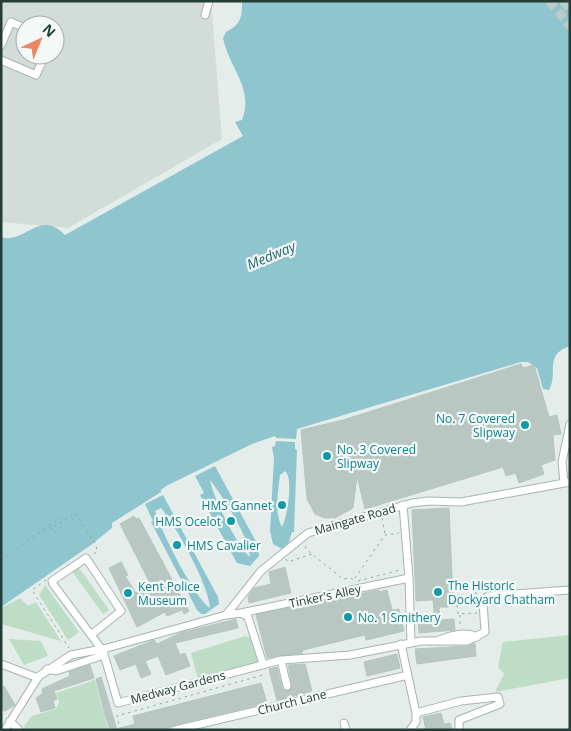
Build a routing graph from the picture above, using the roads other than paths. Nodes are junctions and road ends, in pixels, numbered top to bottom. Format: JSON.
{"nodes":[{"id":1,"x":209,"y":1,"type":"edge"},
{"id":2,"x":205,"y":15,"type":"dead end"},
{"id":3,"x":15,"y":24,"type":"edge"},
{"id":4,"x":4,"y":32,"type":"edge"},
{"id":5,"x":1,"y":45,"type":"edge"},
{"id":6,"x":1,"y":60,"type":"edge"},
{"id":7,"x":40,"y":65,"type":"edge"},
{"id":8,"x":570,"y":424,"type":"edge"},
{"id":9,"x":567,"y":482,"type":"edge"},
{"id":10,"x":403,"y":505,"type":"junction"},
{"id":11,"x":409,"y":578,"type":"junction"},
{"id":12,"x":570,"y":590,"type":"edge"},
{"id":13,"x":241,"y":613,"type":"junction"},
{"id":14,"x":226,"y":615,"type":"junction"},
{"id":15,"x":91,"y":635,"type":"junction"},
{"id":16,"x":477,"y":637,"type":"junction"},
{"id":17,"x":439,"y":640,"type":"junction"},
{"id":18,"x":411,"y":642,"type":"junction"},
{"id":19,"x":401,"y":644,"type":"junction"},
{"id":20,"x":103,"y":652,"type":"junction"},
{"id":21,"x":282,"y":660,"type":"junction"},
{"id":22,"x":1,"y":664,"type":"edge"},
{"id":23,"x":263,"y":664,"type":"junction"},
{"id":24,"x":47,"y":669,"type":"junction"},
{"id":25,"x":408,"y":675,"type":"junction"},
{"id":26,"x":38,"y":678,"type":"junction"},
{"id":27,"x":287,"y":686,"type":"dead end"},
{"id":28,"x":416,"y":713,"type":"junction"},
{"id":29,"x":10,"y":721,"type":"junction"},
{"id":30,"x":6,"y":730,"type":"edge"},
{"id":31,"x":19,"y":730,"type":"edge"},
{"id":32,"x":176,"y":730,"type":"edge"},
{"id":33,"x":410,"y":730,"type":"edge"},
{"id":34,"x":459,"y":730,"type":"edge"}],
"edges":[{"from":1,"to":2,"type":"lane"},
{"from":3,"to":4,"type":"lane"},
{"from":4,"to":5,"type":"lane"},
{"from":6,"to":7,"type":"lane"},
{"from":8,"to":9,"type":"lane"},
{"from":9,"to":10,"type":"lane","name":"Maingate Road"},
{"from":10,"to":11,"type":"lane"},
{"from":10,"to":14,"type":"lane","name":"Maingate Road"},
{"from":11,"to":13,"type":"lane","name":"Tinker's Alley"},
{"from":11,"to":18,"type":"lane"},
{"from":12,"to":16,"type":"lane"},
{"from":13,"to":14,"type":"lane","name":"Tinker's Alley"},
{"from":13,"to":23,"type":"lane"},
{"from":14,"to":20,"type":"lane"},
{"from":15,"to":15,"type":"lane"},
{"from":15,"to":20,"type":"lane"},
{"from":16,"to":17,"type":"lane"},
{"from":16,"to":17,"type":"lane"},
{"from":17,"to":18,"type":"lane"},
{"from":18,"to":19,"type":"lane"},
{"from":19,"to":21,"type":"lane"},
{"from":19,"to":25,"type":"lane"},
{"from":20,"to":23,"type":"lane","name":"Medway Gardens"},
{"from":20,"to":24,"type":"lane"},
{"from":20,"to":24,"type":"lane"},
{"from":21,"to":23,"type":"lane"},
{"from":21,"to":27,"type":"lane"},
{"from":22,"to":26,"type":"lane"},
{"from":24,"to":26,"type":"lane"},
{"from":25,"to":28,"type":"lane"},
{"from":25,"to":32,"type":"lane","name":"Church Lane"},
{"from":26,"to":29,"type":"lane"},
{"from":28,"to":33,"type":"lane"},
{"from":28,"to":34,"type":"lane"},
{"from":29,"to":30,"type":"lane"},
{"from":29,"to":31,"type":"lane"}]}
